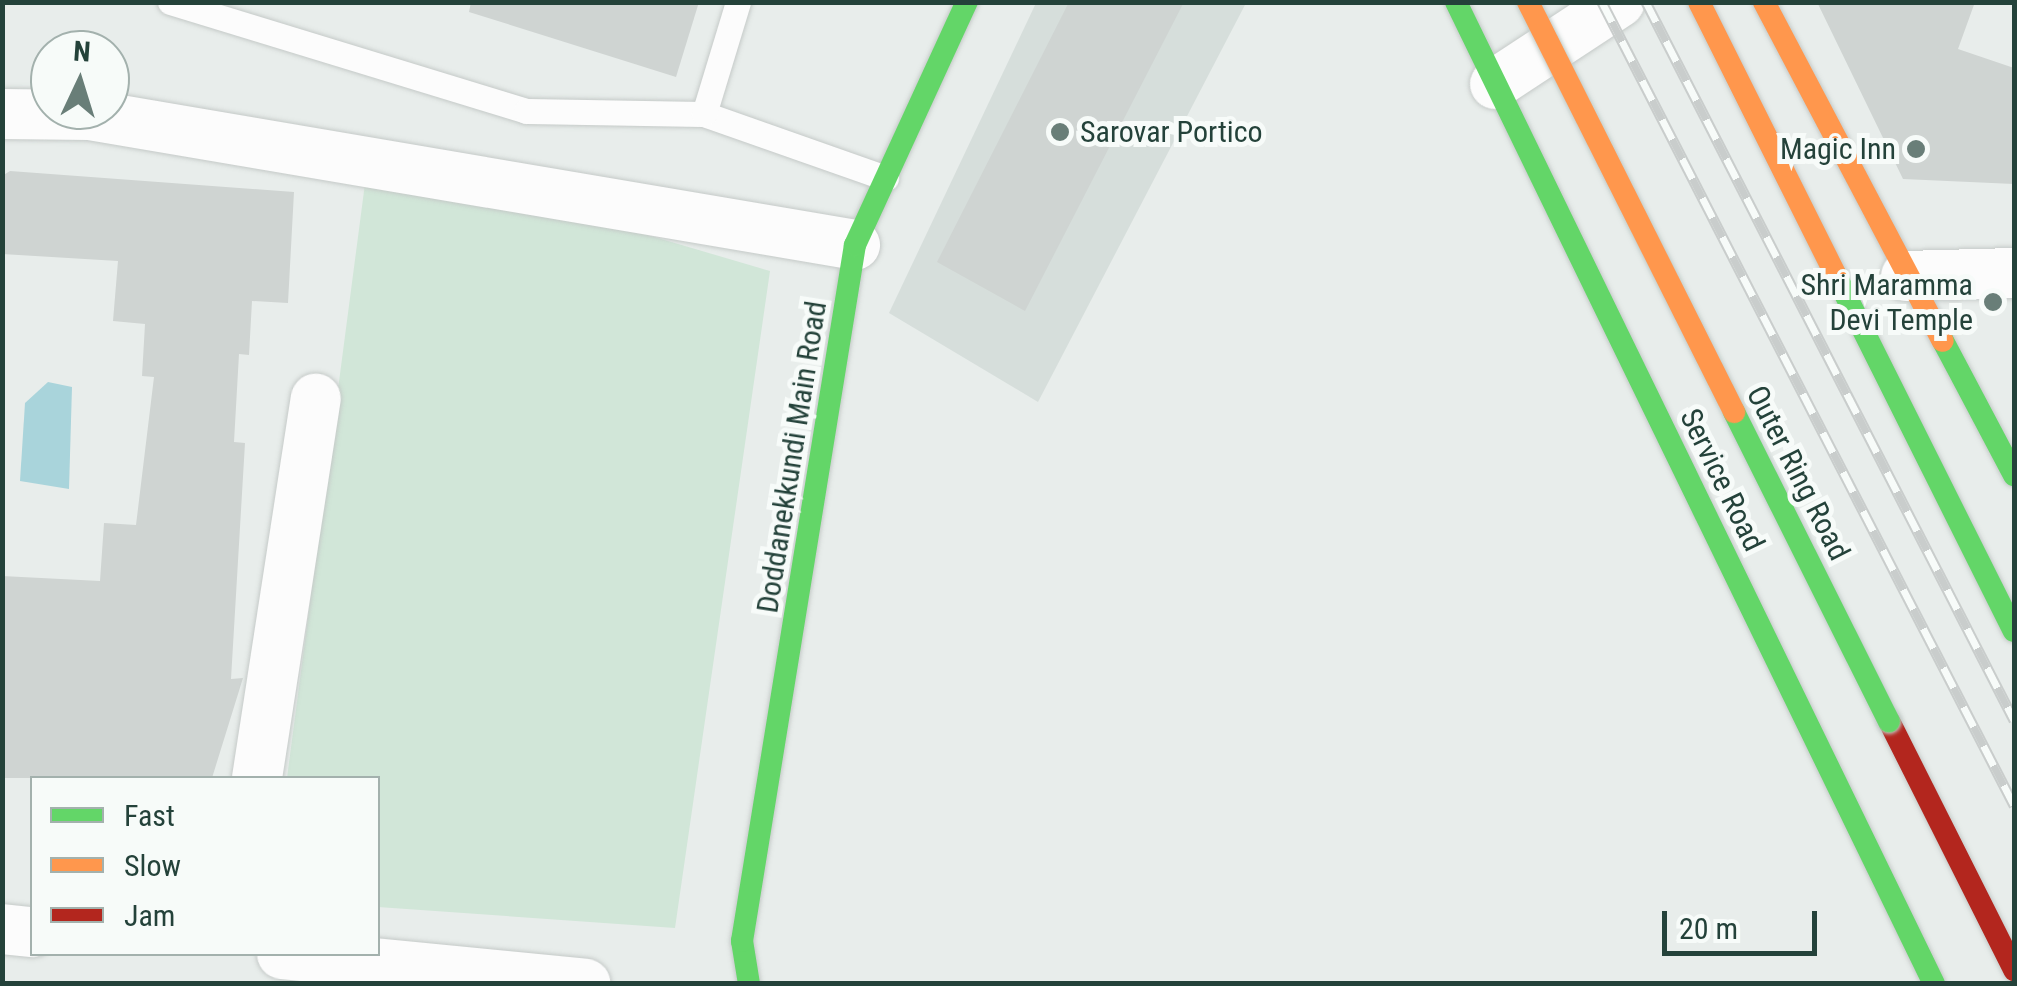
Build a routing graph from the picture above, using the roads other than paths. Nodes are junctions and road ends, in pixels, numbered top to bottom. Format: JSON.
{"nodes":[{"id":1,"x":170,"y":2,"type":"edge"},
{"id":2,"x":738,"y":2,"type":"edge"},
{"id":3,"x":966,"y":2,"type":"edge"},
{"id":4,"x":1456,"y":2,"type":"edge"},
{"id":5,"x":1528,"y":2,"type":"edge"},
{"id":6,"x":1620,"y":2,"type":"edge"},
{"id":7,"x":1699,"y":2,"type":"edge"},
{"id":8,"x":1764,"y":2,"type":"edge"},
{"id":9,"x":1495,"y":84,"type":"junction"},
{"id":10,"x":2,"y":114,"type":"edge"},
{"id":11,"x":704,"y":114,"type":"junction"},
{"id":12,"x":886,"y":178,"type":"junction"},
{"id":13,"x":855,"y":244,"type":"junction"},
{"id":14,"x":2014,"y":273,"type":"edge"},
{"id":15,"x":1906,"y":276,"type":"junction"},
{"id":16,"x":316,"y":399,"type":"dead end"},
{"id":17,"x":2013,"y":470,"type":"edge"},
{"id":18,"x":2014,"y":631,"type":"edge"},
{"id":19,"x":258,"y":776,"type":"edge"},
{"id":20,"x":2,"y":930,"type":"edge"},
{"id":21,"x":30,"y":932,"type":"edge"},
{"id":22,"x":742,"y":941,"type":"junction"},
{"id":23,"x":302,"y":956,"type":"edge"},
{"id":24,"x":2014,"y":970,"type":"edge"},
{"id":25,"x":586,"y":984,"type":"edge"},
{"id":26,"x":717,"y":984,"type":"edge"},
{"id":27,"x":749,"y":984,"type":"edge"},
{"id":28,"x":1934,"y":984,"type":"edge"}],
"edges":[{"from":1,"to":11,"type":"lane"},
{"from":2,"to":11,"type":"lane"},
{"from":3,"to":12,"type":"main road","name":"Doddanekkundi Main Road"},
{"from":4,"to":9,"type":"main road","name":"Service Road"},
{"from":5,"to":24,"type":"main road","name":"Outer Ring Road","bridge":true},
{"from":6,"to":9,"type":"street"},
{"from":7,"to":18,"type":"main road"},
{"from":8,"to":15,"type":"main road"},
{"from":9,"to":28,"type":"main road","name":"Service Road"},
{"from":10,"to":13,"type":"street"},
{"from":11,"to":12,"type":"lane"},
{"from":12,"to":13,"type":"main road","name":"Doddanekkundi Main Road"},
{"from":13,"to":22,"type":"main road","name":"Doddanekkundi Main Road"},
{"from":14,"to":15,"type":"street"},
{"from":15,"to":17,"type":"main road"},
{"from":16,"to":19,"type":"street"},
{"from":20,"to":21,"type":"street"},
{"from":22,"to":26,"type":"main road","name":"Doddanekkundi Main Road"},
{"from":22,"to":27,"type":"main road","name":"Doddanekkundi Main Road"},
{"from":23,"to":25,"type":"street"}]}
